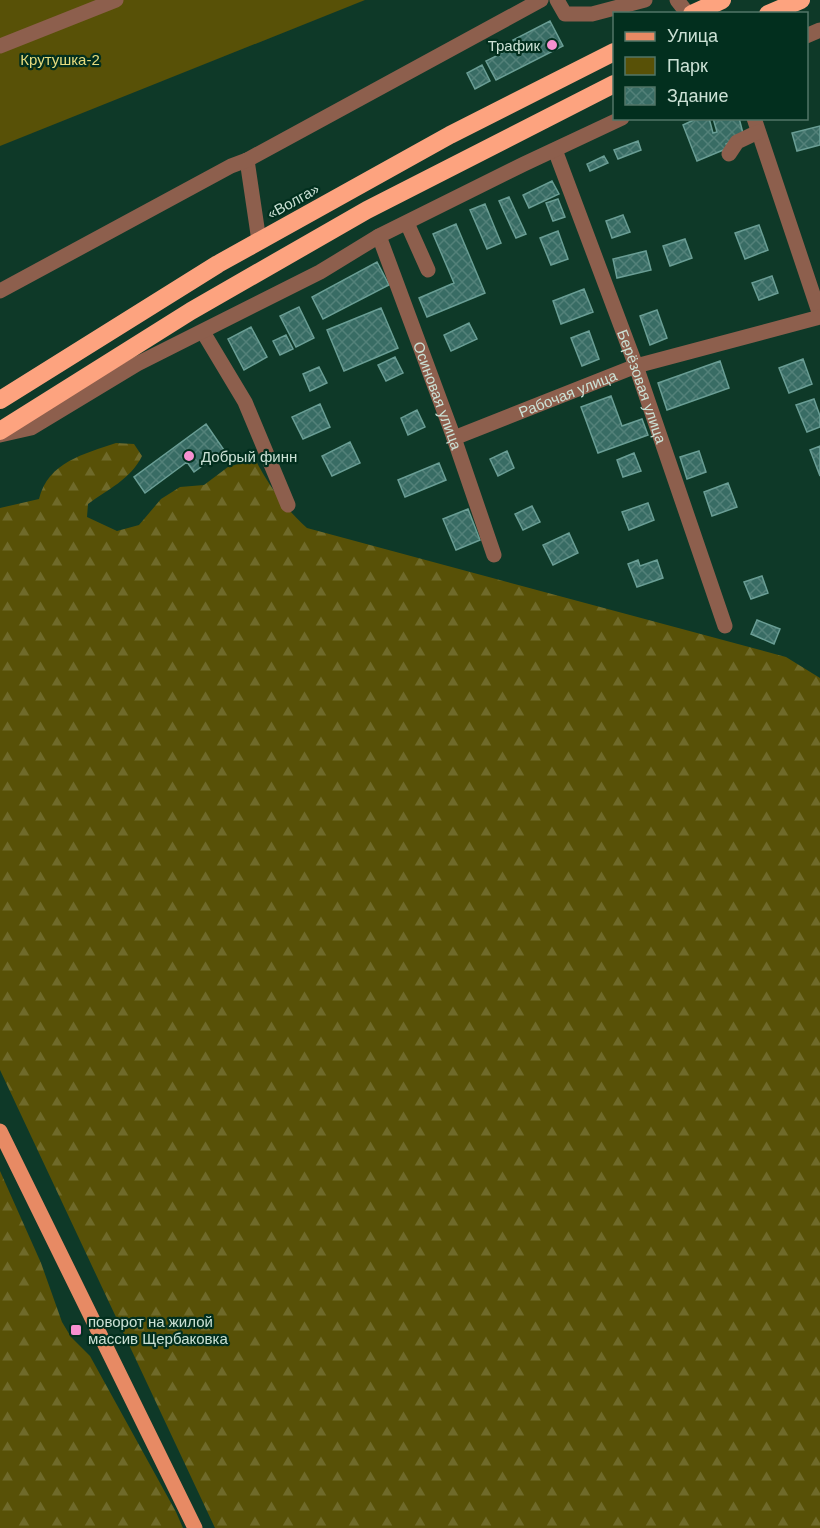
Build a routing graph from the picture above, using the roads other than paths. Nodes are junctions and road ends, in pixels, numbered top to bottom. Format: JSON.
{"nodes":[{"id":1,"x":116,"y":0,"type":"edge"},
{"id":2,"x":541,"y":0,"type":"edge"},
{"id":3,"x":557,"y":0,"type":"edge"},
{"id":4,"x":645,"y":0,"type":"edge"},
{"id":5,"x":677,"y":0,"type":"edge"},
{"id":6,"x":801,"y":0,"type":"edge"},
{"id":7,"x":717,"y":1,"type":"edge"},
{"id":8,"x":686,"y":12,"type":"edge"},
{"id":9,"x":696,"y":12,"type":"edge"},
{"id":10,"x":773,"y":12,"type":"edge"},
{"id":11,"x":0,"y":46,"type":"edge"},
{"id":12,"x":613,"y":53,"type":"edge"},
{"id":13,"x":613,"y":85,"type":"edge"},
{"id":14,"x":618,"y":120,"type":"edge"},
{"id":15,"x":756,"y":125,"type":"edge"},
{"id":16,"x":555,"y":150,"type":"junction"},
{"id":17,"x":729,"y":154,"type":"dead end"},
{"id":18,"x":247,"y":160,"type":"junction"},
{"id":19,"x":407,"y":223,"type":"junction"},
{"id":20,"x":378,"y":237,"type":"junction"},
{"id":21,"x":259,"y":241,"type":"junction"},
{"id":22,"x":428,"y":270,"type":"dead end"},
{"id":23,"x":0,"y":291,"type":"edge"},
{"id":24,"x":820,"y":316,"type":"edge"},
{"id":25,"x":203,"y":332,"type":"junction"},
{"id":26,"x":636,"y":366,"type":"junction"},
{"id":27,"x":0,"y":400,"type":"edge"},
{"id":28,"x":0,"y":433,"type":"edge"},
{"id":29,"x":454,"y":438,"type":"junction"},
{"id":30,"x":288,"y":505,"type":"dead end"},
{"id":31,"x":494,"y":555,"type":"dead end"},
{"id":32,"x":725,"y":626,"type":"dead end"},
{"id":33,"x":0,"y":1131,"type":"edge"},
{"id":34,"x":195,"y":1528,"type":"edge"}],
"edges":[{"from":1,"to":11,"type":"street"},
{"from":2,"to":18,"type":"street"},
{"from":3,"to":4,"type":"street"},
{"from":5,"to":8,"type":"street"},
{"from":6,"to":10,"type":"highway"},
{"from":7,"to":9,"type":"highway"},
{"from":12,"to":21,"type":"highway","name":"«Волга»"},
{"from":13,"to":28,"type":"highway"},
{"from":14,"to":16,"type":"street"},
{"from":15,"to":17,"type":"street"},
{"from":15,"to":24,"type":"street"},
{"from":16,"to":19,"type":"street"},
{"from":16,"to":26,"type":"street","name":"Берёзовая улица"},
{"from":18,"to":21,"type":"street"},
{"from":18,"to":23,"type":"street"},
{"from":19,"to":20,"type":"street"},
{"from":19,"to":22,"type":"street"},
{"from":20,"to":25,"type":"street"},
{"from":20,"to":29,"type":"street","name":"Осиновая улица"},
{"from":21,"to":27,"type":"highway","name":"«Волга»"},
{"from":24,"to":26,"type":"street","name":"Рабочая улица"},
{"from":25,"to":28,"type":"street"},
{"from":25,"to":30,"type":"street"},
{"from":26,"to":29,"type":"street","name":"Рабочая улица"},
{"from":26,"to":32,"type":"street","name":"Берёзовая улица"},
{"from":29,"to":31,"type":"street","name":"Осиновая улица"},
{"from":33,"to":34,"type":"main road"}]}
